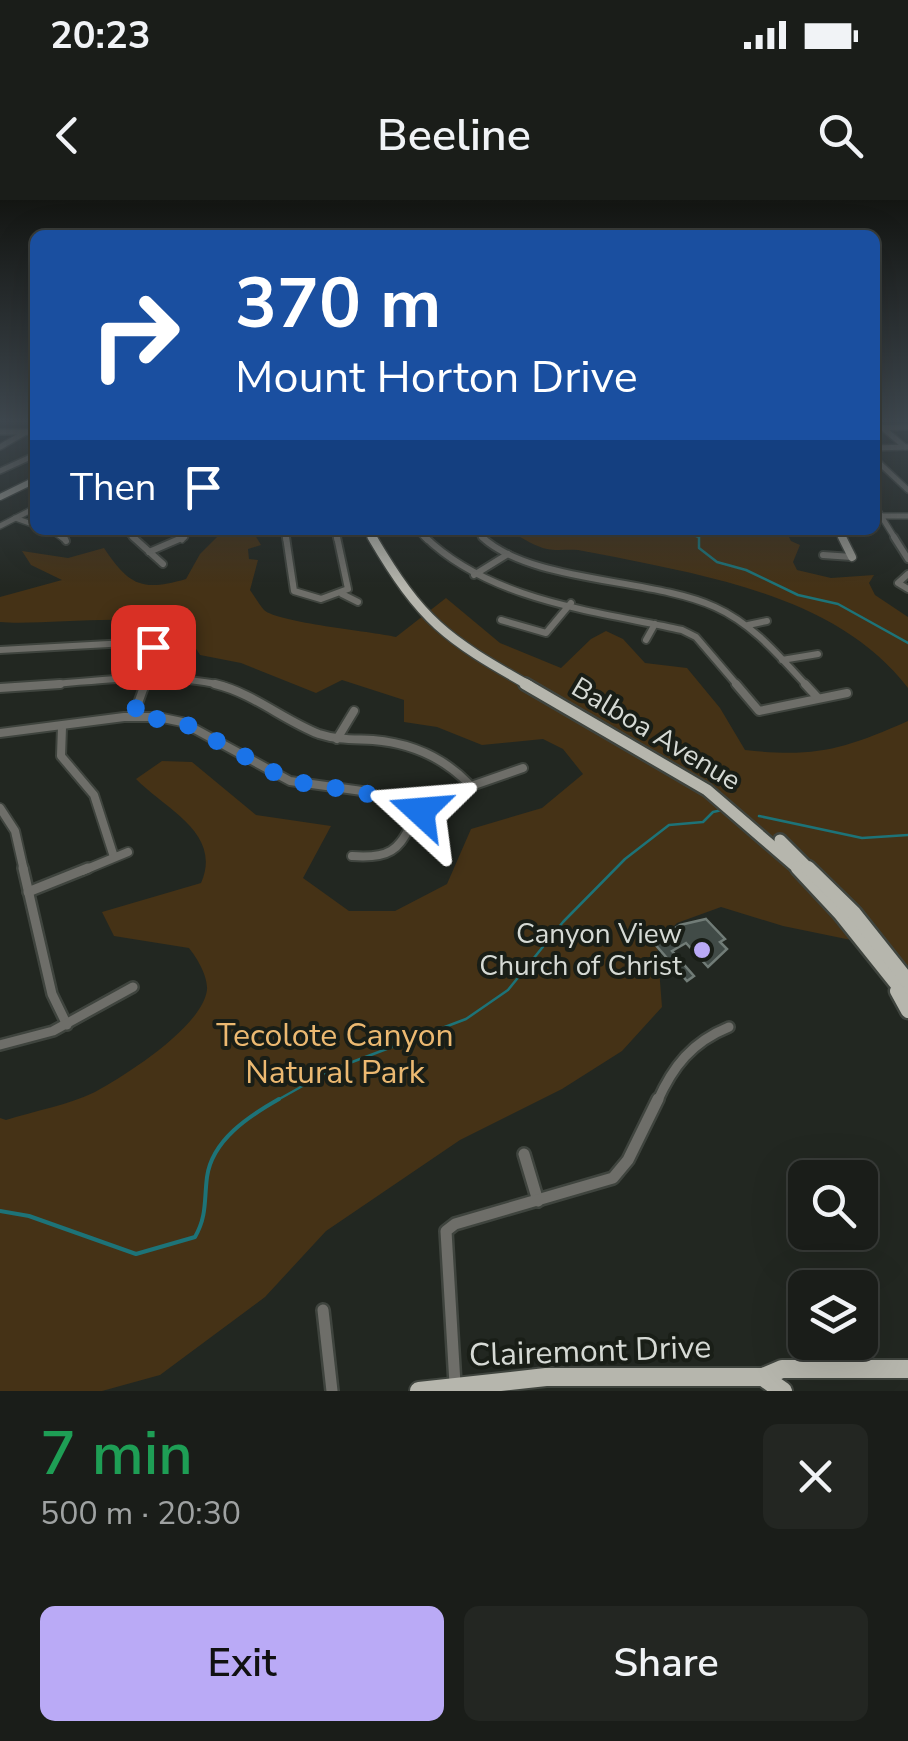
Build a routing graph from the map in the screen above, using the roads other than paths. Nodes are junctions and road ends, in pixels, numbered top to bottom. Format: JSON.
{"nodes":[{"id":1,"x":30,"y":482,"type":"edge"},
{"id":2,"x":0,"y":497,"type":"edge"},
{"id":3,"x":30,"y":510,"type":"edge"},
{"id":4,"x":908,"y":516,"type":"edge"},
{"id":5,"x":880,"y":517,"type":"edge"},
{"id":6,"x":15,"y":518,"type":"junction"},
{"id":7,"x":880,"y":518,"type":"edge"},
{"id":8,"x":30,"y":522,"type":"edge"},
{"id":9,"x":0,"y":526,"type":"edge"},
{"id":10,"x":63,"y":535,"type":"edge"},
{"id":11,"x":130,"y":535,"type":"edge"},
{"id":12,"x":186,"y":535,"type":"edge"},
{"id":13,"x":286,"y":535,"type":"edge"},
{"id":14,"x":336,"y":535,"type":"edge"},
{"id":15,"x":375,"y":535,"type":"edge"},
{"id":16,"x":375,"y":535,"type":"edge"},
{"id":17,"x":422,"y":535,"type":"edge"},
{"id":18,"x":481,"y":535,"type":"edge"},
{"id":19,"x":842,"y":535,"type":"edge"},
{"id":20,"x":66,"y":541,"type":"dead end"},
{"id":21,"x":149,"y":552,"type":"junction"},
{"id":22,"x":508,"y":554,"type":"junction"},
{"id":23,"x":823,"y":554,"type":"dead end"},
{"id":24,"x":852,"y":556,"type":"joint"},
{"id":25,"x":908,"y":558,"type":"edge"},
{"id":26,"x":163,"y":564,"type":"dead end"},
{"id":27,"x":908,"y":574,"type":"edge"},
{"id":28,"x":474,"y":575,"type":"junction"},
{"id":29,"x":908,"y":588,"type":"edge"},
{"id":30,"x":342,"y":594,"type":"junction"},
{"id":31,"x":358,"y":602,"type":"dead end"},
{"id":32,"x":572,"y":603,"type":"junction"},
{"id":33,"x":502,"y":620,"type":"dead end"},
{"id":34,"x":768,"y":621,"type":"dead end"},
{"id":35,"x":656,"y":624,"type":"junction"},
{"id":36,"x":748,"y":625,"type":"junction"},
{"id":37,"x":646,"y":640,"type":"dead end"},
{"id":38,"x":0,"y":650,"type":"edge"},
{"id":39,"x":818,"y":654,"type":"dead end"},
{"id":40,"x":782,"y":660,"type":"junction"},
{"id":41,"x":147,"y":676,"type":"junction"},
{"id":42,"x":0,"y":688,"type":"edge"},
{"id":43,"x":847,"y":693,"type":"dead end"},
{"id":44,"x":818,"y":698,"type":"junction"},
{"id":45,"x":354,"y":711,"type":"dead end"},
{"id":46,"x":133,"y":716,"type":"junction"},
{"id":47,"x":62,"y":727,"type":"junction"},
{"id":48,"x":0,"y":733,"type":"edge"},
{"id":49,"x":336,"y":739,"type":"junction"},
{"id":50,"x":524,"y":768,"type":"dead end"},
{"id":51,"x":469,"y":784,"type":"junction"},
{"id":52,"x":0,"y":808,"type":"edge"},
{"id":53,"x":420,"y":811,"type":"junction"},
{"id":54,"x":128,"y":852,"type":"dead end"},
{"id":55,"x":352,"y":856,"type":"dead end"},
{"id":56,"x":114,"y":858,"type":"junction"},
{"id":57,"x":28,"y":892,"type":"junction"},
{"id":58,"x":875,"y":953,"type":"junction"},
{"id":59,"x":908,"y":981,"type":"edge"},
{"id":60,"x":133,"y":987,"type":"dead end"},
{"id":61,"x":908,"y":998,"type":"edge"},
{"id":62,"x":908,"y":1011,"type":"edge"},
{"id":63,"x":67,"y":1026,"type":"junction"},
{"id":64,"x":730,"y":1026,"type":"dead end"},
{"id":65,"x":0,"y":1045,"type":"edge"},
{"id":66,"x":524,"y":1154,"type":"dead end"},
{"id":67,"x":538,"y":1201,"type":"junction"},
{"id":68,"x":323,"y":1310,"type":"dead end"},
{"id":69,"x":908,"y":1369,"type":"edge"},
{"id":70,"x":455,"y":1384,"type":"junction"},
{"id":71,"x":765,"y":1384,"type":"edge"},
{"id":72,"x":332,"y":1391,"type":"edge"},
{"id":73,"x":420,"y":1391,"type":"edge"},
{"id":74,"x":784,"y":1391,"type":"edge"}],
"edges":[{"from":1,"to":2,"type":"street"},
{"from":3,"to":6,"type":"street"},
{"from":4,"to":5,"type":"street"},
{"from":6,"to":8,"type":"street"},
{"from":6,"to":9,"type":"street"},
{"from":7,"to":25,"type":"street"},
{"from":10,"to":20,"type":"street"},
{"from":11,"to":21,"type":"street"},
{"from":12,"to":21,"type":"street"},
{"from":13,"to":30,"type":"street"},
{"from":14,"to":30,"type":"street"},
{"from":15,"to":58,"type":"main road","name":"Balboa Avenue"},
{"from":16,"to":59,"type":"main road","name":"Balboa Avenue"},
{"from":17,"to":28,"type":"street"},
{"from":18,"to":22,"type":"street"},
{"from":19,"to":24,"type":"street"},
{"from":21,"to":26,"type":"street"},
{"from":22,"to":28,"type":"street"},
{"from":22,"to":36,"type":"street"},
{"from":23,"to":24,"type":"street"},
{"from":27,"to":29,"type":"street"},
{"from":28,"to":32,"type":"street"},
{"from":30,"to":31,"type":"street"},
{"from":32,"to":33,"type":"street"},
{"from":32,"to":35,"type":"street"},
{"from":34,"to":36,"type":"street"},
{"from":35,"to":37,"type":"street"},
{"from":35,"to":44,"type":"street"},
{"from":36,"to":40,"type":"street"},
{"from":38,"to":41,"type":"street"},
{"from":39,"to":40,"type":"street"},
{"from":40,"to":44,"type":"street"},
{"from":41,"to":42,"type":"street"},
{"from":41,"to":46,"type":"street"},
{"from":41,"to":49,"type":"street"},
{"from":43,"to":44,"type":"street"},
{"from":45,"to":49,"type":"street"},
{"from":46,"to":47,"type":"street"},
{"from":46,"to":53,"type":"street"},
{"from":47,"to":48,"type":"street"},
{"from":47,"to":56,"type":"street"},
{"from":49,"to":51,"type":"street"},
{"from":50,"to":51,"type":"street"},
{"from":51,"to":53,"type":"street"},
{"from":52,"to":57,"type":"street"},
{"from":53,"to":55,"type":"street"},
{"from":54,"to":56,"type":"street"},
{"from":56,"to":57,"type":"street"},
{"from":57,"to":63,"type":"street"},
{"from":58,"to":61,"type":"main road","name":"Balboa Avenue"},
{"from":58,"to":62,"type":"main road"},
{"from":60,"to":63,"type":"street"},
{"from":63,"to":65,"type":"street"},
{"from":64,"to":67,"type":"street"},
{"from":66,"to":67,"type":"street"},
{"from":67,"to":70,"type":"street"},
{"from":68,"to":72,"type":"street"},
{"from":69,"to":71,"type":"main road","name":"Clairemont Drive"},
{"from":70,"to":71,"type":"main road","name":"Clairemont Drive"},
{"from":70,"to":73,"type":"main road","name":"Clairemont Drive"},
{"from":71,"to":74,"type":"main road"}]}
